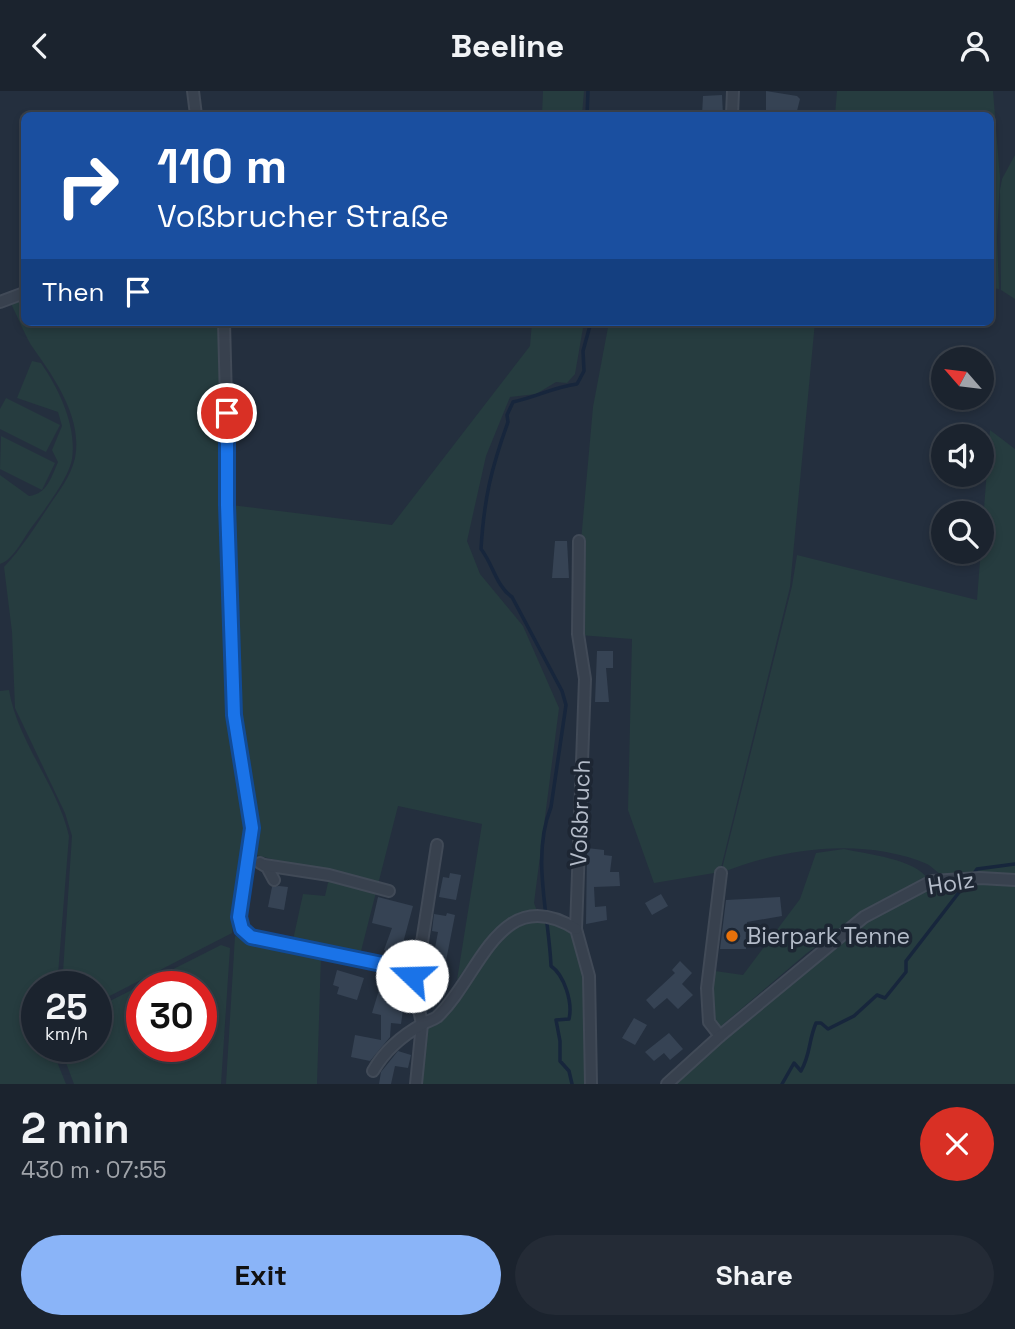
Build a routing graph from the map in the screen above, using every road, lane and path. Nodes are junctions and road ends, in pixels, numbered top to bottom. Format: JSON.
{"nodes":[{"id":1,"x":193,"y":91,"type":"edge"},
{"id":2,"x":733,"y":91,"type":"edge"},
{"id":3,"x":195,"y":112,"type":"edge"},
{"id":4,"x":732,"y":112,"type":"edge"},
{"id":5,"x":21,"y":294,"type":"edge"},
{"id":6,"x":0,"y":302,"type":"edge"},
{"id":7,"x":224,"y":326,"type":"edge"},
{"id":8,"x":579,"y":541,"type":"dead end"},
{"id":9,"x":437,"y":845,"type":"dead end"},
{"id":10,"x":247,"y":861,"type":"junction"},
{"id":11,"x":264,"y":865,"type":"junction"},
{"id":12,"x":721,"y":873,"type":"dead end"},
{"id":13,"x":274,"y":880,"type":"dead end"},
{"id":14,"x":1015,"y":880,"type":"edge"},
{"id":15,"x":389,"y":891,"type":"dead end"},
{"id":16,"x":576,"y":929,"type":"junction"},
{"id":17,"x":412,"y":976,"type":"junction"},
{"id":18,"x":422,"y":1024,"type":"junction"},
{"id":19,"x":720,"y":1036,"type":"junction"},
{"id":20,"x":373,"y":1071,"type":"dead end"},
{"id":21,"x":416,"y":1084,"type":"edge"},
{"id":22,"x":591,"y":1084,"type":"edge"},
{"id":23,"x":667,"y":1084,"type":"edge"}],
"edges":[{"from":1,"to":3,"type":"street"},
{"from":2,"to":4,"type":"street"},
{"from":5,"to":6,"type":"street"},
{"from":7,"to":10,"type":"street"},
{"from":8,"to":16,"type":"street","name":"Voßbruch"},
{"from":9,"to":17,"type":"street"},
{"from":10,"to":11,"type":"street"},
{"from":10,"to":17,"type":"street"},
{"from":11,"to":13,"type":"street"},
{"from":11,"to":15,"type":"street"},
{"from":12,"to":19,"type":"street"},
{"from":14,"to":19,"type":"street","name":"Holz"},
{"from":16,"to":18,"type":"street"},
{"from":16,"to":22,"type":"street","name":"Voßbruch"},
{"from":17,"to":18,"type":"street"},
{"from":18,"to":20,"type":"street"},
{"from":18,"to":21,"type":"street"},
{"from":19,"to":23,"type":"street"}]}
